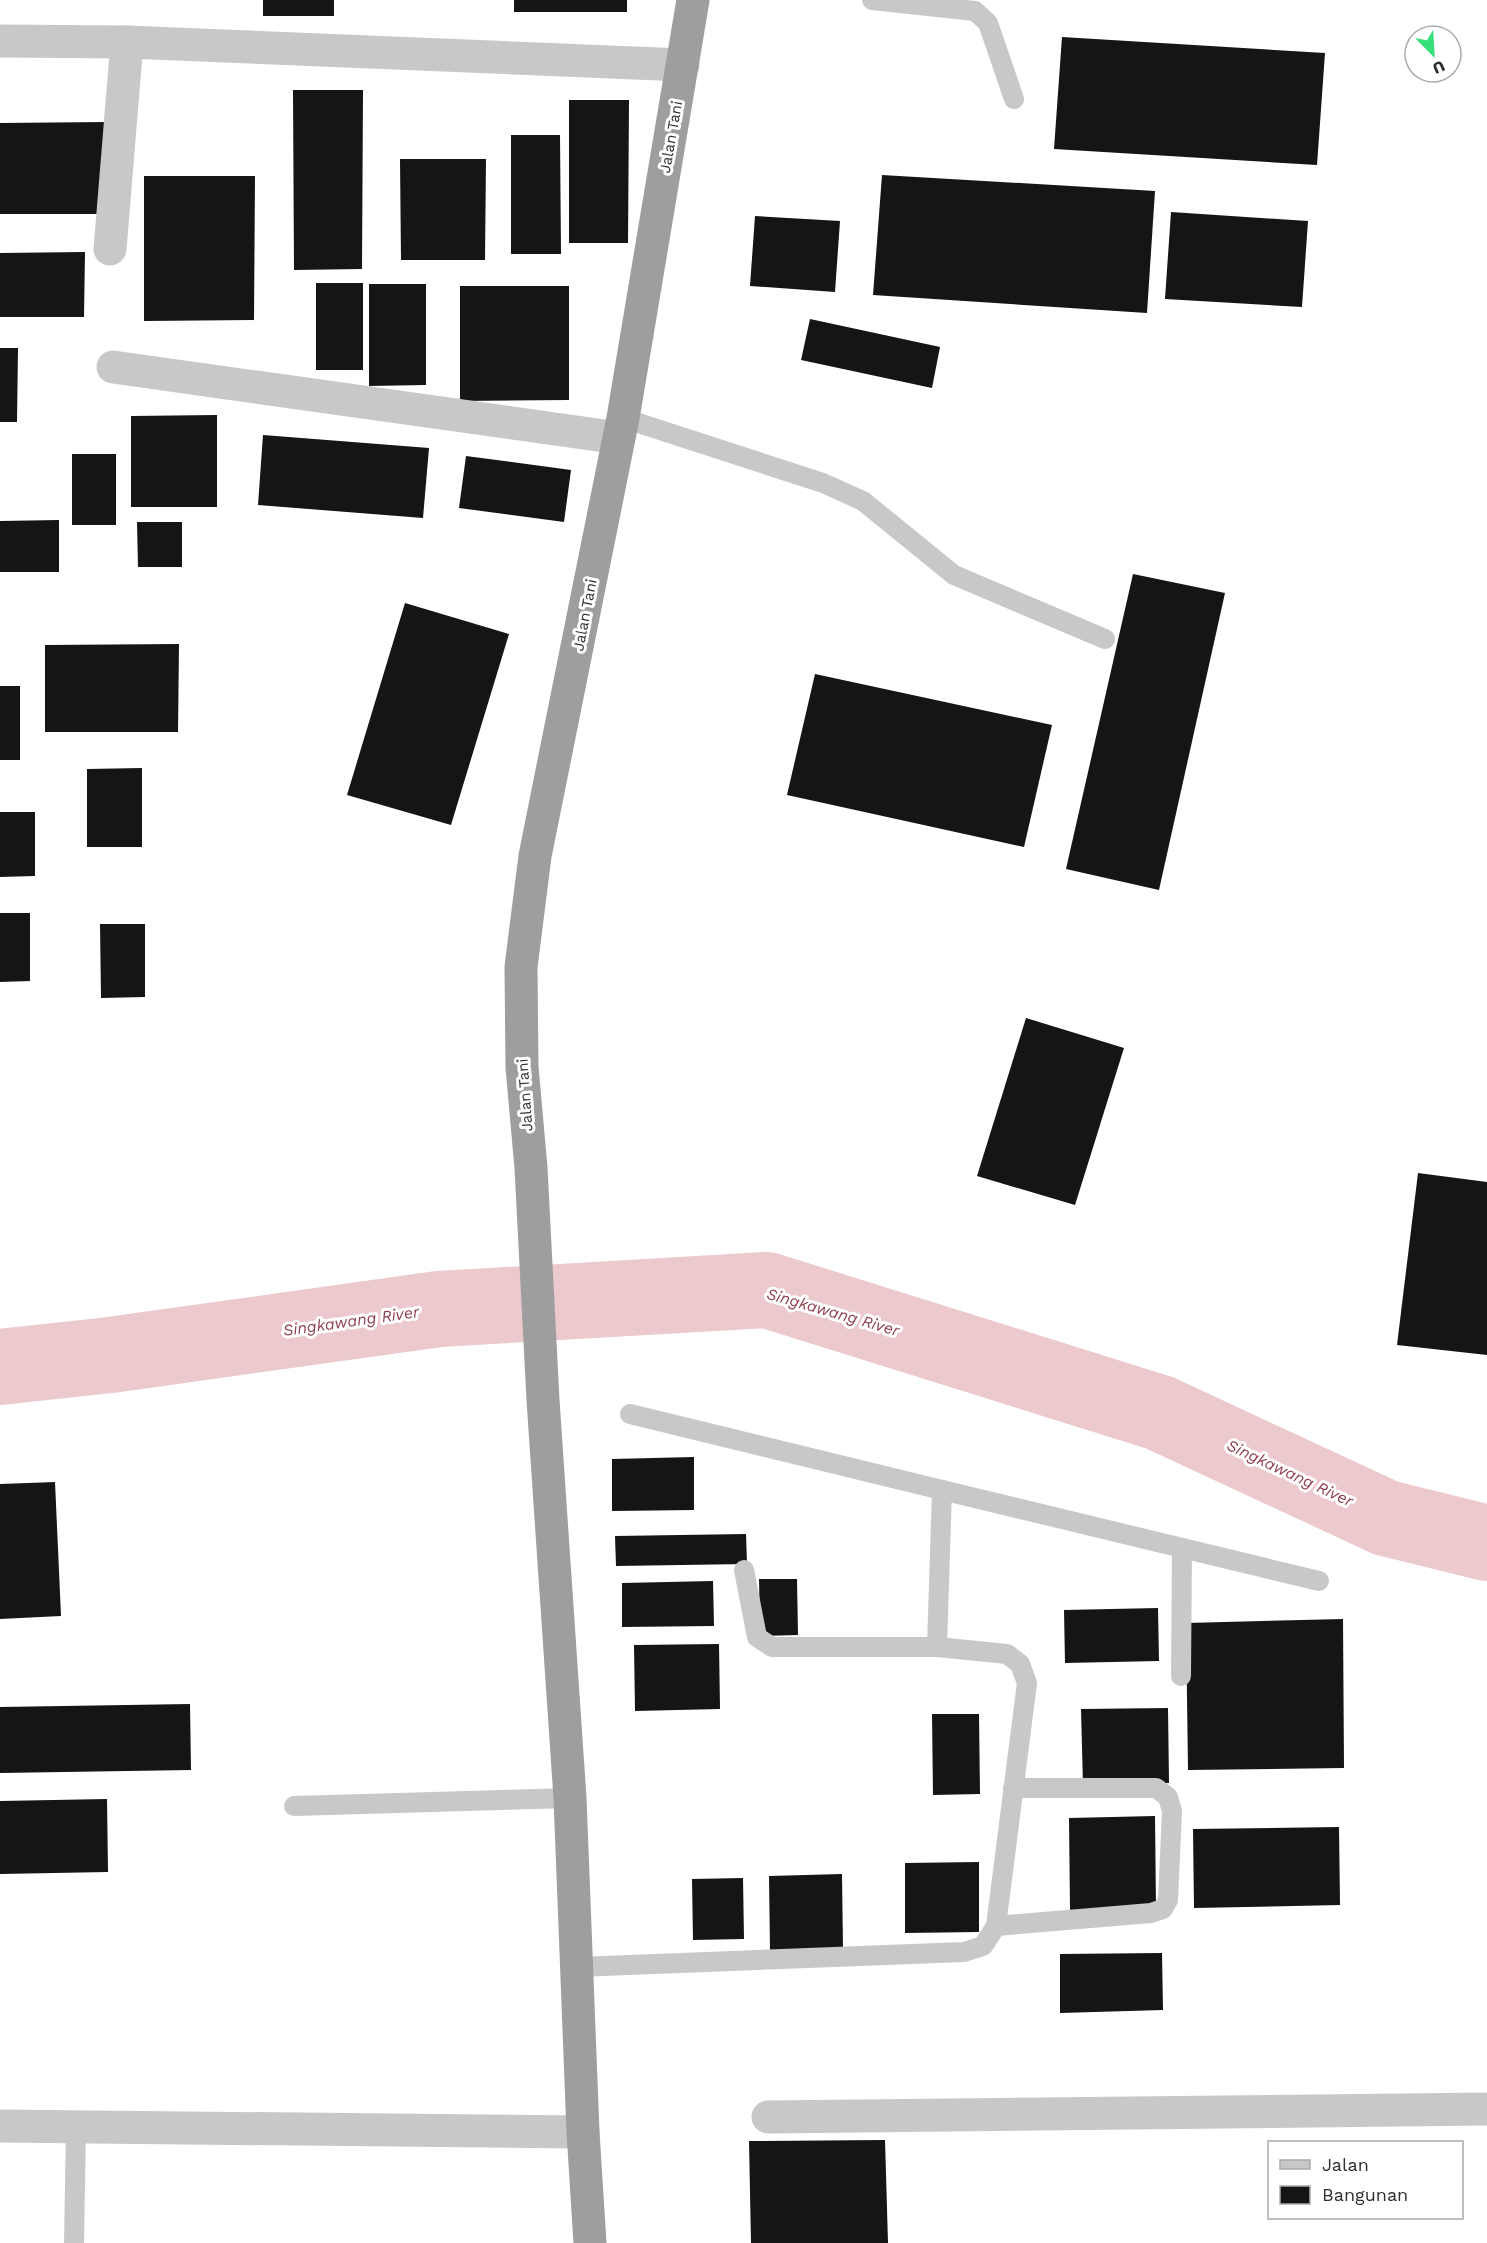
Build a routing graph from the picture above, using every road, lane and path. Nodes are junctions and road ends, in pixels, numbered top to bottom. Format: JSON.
{"nodes":[{"id":1,"x":693,"y":0,"type":"edge"},
{"id":2,"x":872,"y":0,"type":"edge"},
{"id":3,"x":0,"y":41,"type":"edge"},
{"id":4,"x":127,"y":42,"type":"junction"},
{"id":5,"x":683,"y":65,"type":"junction"},
{"id":6,"x":1014,"y":99,"type":"dead end"},
{"id":7,"x":110,"y":249,"type":"dead end"},
{"id":8,"x":113,"y":367,"type":"dead end"},
{"id":9,"x":621,"y":428,"type":"junction"},
{"id":10,"x":1105,"y":639,"type":"dead end"},
{"id":11,"x":630,"y":1414,"type":"dead end"},
{"id":12,"x":942,"y":1490,"type":"junction"},
{"id":13,"x":1182,"y":1548,"type":"junction"},
{"id":14,"x":744,"y":1570,"type":"dead end"},
{"id":15,"x":1319,"y":1581,"type":"dead end"},
{"id":16,"x":937,"y":1647,"type":"junction"},
{"id":17,"x":1180,"y":1676,"type":"dead end"},
{"id":18,"x":1013,"y":1788,"type":"junction"},
{"id":19,"x":570,"y":1798,"type":"junction"},
{"id":20,"x":294,"y":1806,"type":"dead end"},
{"id":21,"x":996,"y":1926,"type":"junction"},
{"id":22,"x":577,"y":1967,"type":"junction"},
{"id":23,"x":1487,"y":2109,"type":"edge"},
{"id":24,"x":768,"y":2117,"type":"dead end"},
{"id":25,"x":0,"y":2126,"type":"edge"},
{"id":26,"x":76,"y":2127,"type":"junction"},
{"id":27,"x":583,"y":2132,"type":"junction"},
{"id":28,"x":74,"y":2243,"type":"edge"},
{"id":29,"x":591,"y":2243,"type":"edge"}],
"edges":[{"from":1,"to":5,"type":"highway","name":"Jalan Tani"},
{"from":2,"to":6,"type":"lane"},
{"from":3,"to":4,"type":"street"},
{"from":4,"to":5,"type":"street"},
{"from":4,"to":7,"type":"street"},
{"from":5,"to":9,"type":"highway","name":"Jalan Tani"},
{"from":8,"to":9,"type":"street"},
{"from":9,"to":10,"type":"lane"},
{"from":9,"to":19,"type":"highway","name":"Jalan Tani"},
{"from":11,"to":12,"type":"lane"},
{"from":12,"to":13,"type":"lane"},
{"from":12,"to":16,"type":"lane"},
{"from":13,"to":15,"type":"lane"},
{"from":13,"to":17,"type":"lane"},
{"from":14,"to":16,"type":"lane"},
{"from":16,"to":18,"type":"lane"},
{"from":18,"to":21,"type":"lane"},
{"from":18,"to":21,"type":"lane"},
{"from":19,"to":20,"type":"lane"},
{"from":19,"to":22,"type":"highway","name":"Jalan Tani"},
{"from":21,"to":22,"type":"lane"},
{"from":22,"to":27,"type":"highway","name":"Jalan Tani"},
{"from":23,"to":24,"type":"street"},
{"from":25,"to":26,"type":"street"},
{"from":26,"to":27,"type":"street"},
{"from":26,"to":28,"type":"lane"},
{"from":27,"to":29,"type":"highway","name":"Jalan Tani"}]}
